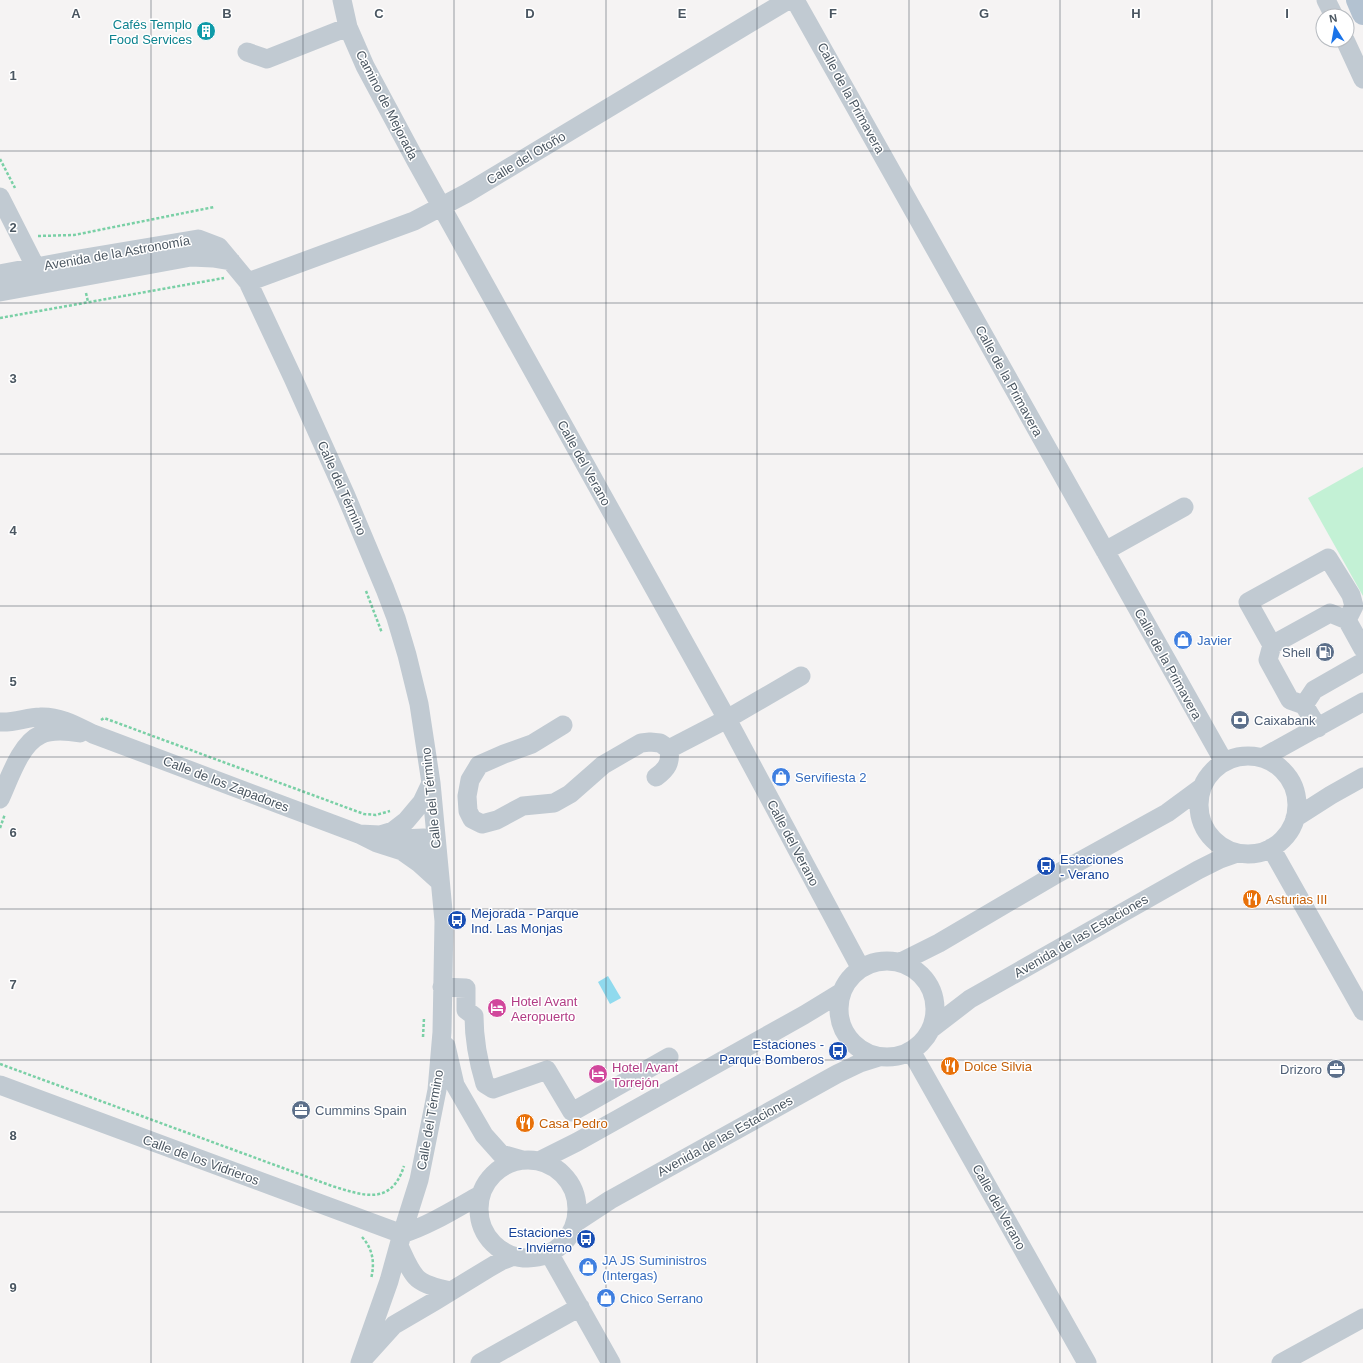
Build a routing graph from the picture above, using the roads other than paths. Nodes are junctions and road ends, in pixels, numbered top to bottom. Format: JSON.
{"nodes":[{"id":1,"x":342,"y":0,"type":"edge"},
{"id":2,"x":788,"y":0,"type":"edge"},
{"id":3,"x":796,"y":0,"type":"edge"},
{"id":4,"x":1357,"y":0,"type":"edge"},
{"id":5,"x":1363,"y":14,"type":"edge"},
{"id":6,"x":348,"y":27,"type":"junction"},
{"id":7,"x":1349,"y":48,"type":"edge"},
{"id":8,"x":247,"y":52,"type":"dead end"},
{"id":9,"x":1363,"y":79,"type":"edge"},
{"id":10,"x":0,"y":197,"type":"edge"},
{"id":11,"x":441,"y":207,"type":"junction"},
{"id":12,"x":36,"y":268,"type":"junction"},
{"id":13,"x":229,"y":269,"type":"junction"},
{"id":14,"x":0,"y":274,"type":"edge"},
{"id":15,"x":248,"y":282,"type":"junction"},
{"id":16,"x":0,"y":292,"type":"edge"},
{"id":17,"x":1184,"y":507,"type":"dead end"},
{"id":18,"x":1105,"y":551,"type":"junction"},
{"id":19,"x":1347,"y":620,"type":"junction"},
{"id":20,"x":1272,"y":645,"type":"junction"},
{"id":21,"x":1363,"y":649,"type":"edge"},
{"id":22,"x":1363,"y":662,"type":"edge"},
{"id":23,"x":801,"y":676,"type":"dead end"},
{"id":24,"x":1363,"y":702,"type":"edge"},
{"id":25,"x":1304,"y":705,"type":"junction"},
{"id":26,"x":727,"y":719,"type":"junction"},
{"id":27,"x":0,"y":722,"type":"edge"},
{"id":28,"x":564,"y":725,"type":"dead end"},
{"id":29,"x":1318,"y":728,"type":"junction"},
{"id":30,"x":95,"y":729,"type":"junction"},
{"id":31,"x":669,"y":749,"type":"junction"},
{"id":32,"x":1262,"y":758,"type":"junction"},
{"id":33,"x":1224,"y":762,"type":"junction"},
{"id":34,"x":0,"y":777,"type":"edge"},
{"id":35,"x":656,"y":777,"type":"dead end"},
{"id":36,"x":1363,"y":777,"type":"edge"},
{"id":37,"x":431,"y":783,"type":"junction"},
{"id":38,"x":0,"y":785,"type":"edge"},
{"id":39,"x":1201,"y":788,"type":"junction"},
{"id":40,"x":4,"y":804,"type":"edge"},
{"id":41,"x":1295,"y":818,"type":"junction"},
{"id":42,"x":359,"y":834,"type":"junction"},
{"id":43,"x":380,"y":835,"type":"junction"},
{"id":44,"x":436,"y":844,"type":"junction"},
{"id":45,"x":1271,"y":848,"type":"junction"},
{"id":46,"x":402,"y":851,"type":"junction"},
{"id":47,"x":1237,"y":853,"type":"junction"},
{"id":48,"x":440,"y":882,"type":"junction"},
{"id":49,"x":901,"y":962,"type":"junction"},
{"id":50,"x":860,"y":967,"type":"junction"},
{"id":51,"x":442,"y":987,"type":"junction"},
{"id":52,"x":840,"y":994,"type":"junction"},
{"id":53,"x":1363,"y":1011,"type":"edge"},
{"id":54,"x":931,"y":1029,"type":"junction"},
{"id":55,"x":442,"y":1032,"type":"junction"},
{"id":56,"x":911,"y":1051,"type":"junction"},
{"id":57,"x":669,"y":1057,"type":"dead end"},
{"id":58,"x":879,"y":1057,"type":"junction"},
{"id":59,"x":0,"y":1085,"type":"edge"},
{"id":60,"x":530,"y":1161,"type":"junction"},
{"id":61,"x":480,"y":1195,"type":"junction"},
{"id":62,"x":575,"y":1223,"type":"junction"},
{"id":63,"x":400,"y":1240,"type":"junction"},
{"id":64,"x":550,"y":1253,"type":"junction"},
{"id":65,"x":514,"y":1256,"type":"junction"},
{"id":66,"x":451,"y":1291,"type":"junction"},
{"id":67,"x":580,"y":1307,"type":"junction"},
{"id":68,"x":1363,"y":1318,"type":"edge"},
{"id":69,"x":360,"y":1363,"type":"edge"},
{"id":70,"x":480,"y":1363,"type":"edge"},
{"id":71,"x":611,"y":1363,"type":"edge"},
{"id":72,"x":1087,"y":1363,"type":"edge"},
{"id":73,"x":1281,"y":1363,"type":"edge"}],
"edges":[{"from":1,"to":6,"type":"street","name":"Camino de Mejorada"},
{"from":2,"to":11,"type":"street","name":"Calle del Otoño"},
{"from":3,"to":18,"type":"street","name":"Calle de la Primavera"},
{"from":4,"to":5,"type":"main road"},
{"from":6,"to":8,"type":"street"},
{"from":6,"to":11,"type":"street","name":"Camino de Mejorada"},
{"from":7,"to":9,"type":"street"},
{"from":10,"to":12,"type":"street"},
{"from":11,"to":15,"type":"street","name":"Calle del Otoño"},
{"from":11,"to":26,"type":"street","name":"Calle del Verano"},
{"from":12,"to":13,"type":"street","name":"Avenida de la Astronomía"},
{"from":12,"to":14,"type":"street","name":"Avenida de la Astronomía"},
{"from":13,"to":15,"type":"street","name":"Calle del Término"},
{"from":13,"to":16,"type":"street","name":"Avenida de la Astronomía"},
{"from":15,"to":37,"type":"street","name":"Calle del Término"},
{"from":17,"to":18,"type":"street"},
{"from":18,"to":33,"type":"street","name":"Calle de la Primavera"},
{"from":19,"to":20,"type":"street"},
{"from":19,"to":20,"type":"street"},
{"from":19,"to":21,"type":"street"},
{"from":20,"to":25,"type":"street"},
{"from":22,"to":25,"type":"street"},
{"from":23,"to":26,"type":"street"},
{"from":24,"to":29,"type":"street"},
{"from":25,"to":29,"type":"street"},
{"from":26,"to":31,"type":"street"},
{"from":26,"to":50,"type":"street","name":"Calle del Verano"},
{"from":27,"to":30,"type":"street","name":"Calle de los Zapadores"},
{"from":28,"to":31,"type":"street"},
{"from":29,"to":32,"type":"street"},
{"from":30,"to":40,"type":"street","name":"Calle de los Zapadores"},
{"from":30,"to":42,"type":"street","name":"Calle de los Zapadores"},
{"from":31,"to":35,"type":"street"},
{"from":32,"to":33,"type":"street"},
{"from":32,"to":41,"type":"street"},
{"from":33,"to":39,"type":"street"},
{"from":34,"to":38,"type":"street"},
{"from":36,"to":41,"type":"street"},
{"from":37,"to":43,"type":"street","name":"Calle de los Zapadores"},
{"from":37,"to":44,"type":"street","name":"Calle del Término"},
{"from":39,"to":47,"type":"street"},
{"from":39,"to":49,"type":"street"},
{"from":41,"to":45,"type":"street"},
{"from":42,"to":43,"type":"street","name":"Calle de los Zapadores"},
{"from":42,"to":46,"type":"street","name":"Calle de los Zapadores"},
{"from":43,"to":44,"type":"street","name":"Calle de los Zapadores"},
{"from":44,"to":46,"type":"street","name":"Calle de los Zapadores"},
{"from":44,"to":48,"type":"street","name":"Calle del Término"},
{"from":45,"to":47,"type":"street"},
{"from":45,"to":53,"type":"street"},
{"from":46,"to":48,"type":"street","name":"Calle de los Zapadores"},
{"from":47,"to":54,"type":"street","name":"Avenida de las Estaciones"},
{"from":48,"to":51,"type":"street","name":"Calle del Término"},
{"from":49,"to":50,"type":"street"},
{"from":49,"to":54,"type":"street"},
{"from":50,"to":52,"type":"street"},
{"from":51,"to":55,"type":"street","name":"Calle del Término"},
{"from":51,"to":57,"type":"street"},
{"from":52,"to":58,"type":"street"},
{"from":52,"to":60,"type":"street"},
{"from":54,"to":56,"type":"street"},
{"from":55,"to":60,"type":"street"},
{"from":55,"to":63,"type":"street","name":"Calle del Término"},
{"from":56,"to":58,"type":"street"},
{"from":56,"to":72,"type":"street","name":"Calle del Verano"},
{"from":58,"to":62,"type":"street","name":"Avenida de las Estaciones"},
{"from":59,"to":63,"type":"street","name":"Calle de los Vidrieros"},
{"from":60,"to":61,"type":"street"},
{"from":60,"to":62,"type":"street"},
{"from":61,"to":63,"type":"street"},
{"from":61,"to":65,"type":"street"},
{"from":62,"to":64,"type":"street"},
{"from":63,"to":66,"type":"street"},
{"from":63,"to":69,"type":"street","name":"Calle del Término"},
{"from":64,"to":65,"type":"street"},
{"from":64,"to":67,"type":"street"},
{"from":65,"to":66,"type":"street"},
{"from":66,"to":69,"type":"street"},
{"from":67,"to":70,"type":"street"},
{"from":67,"to":71,"type":"street"},
{"from":68,"to":73,"type":"street"}]}
